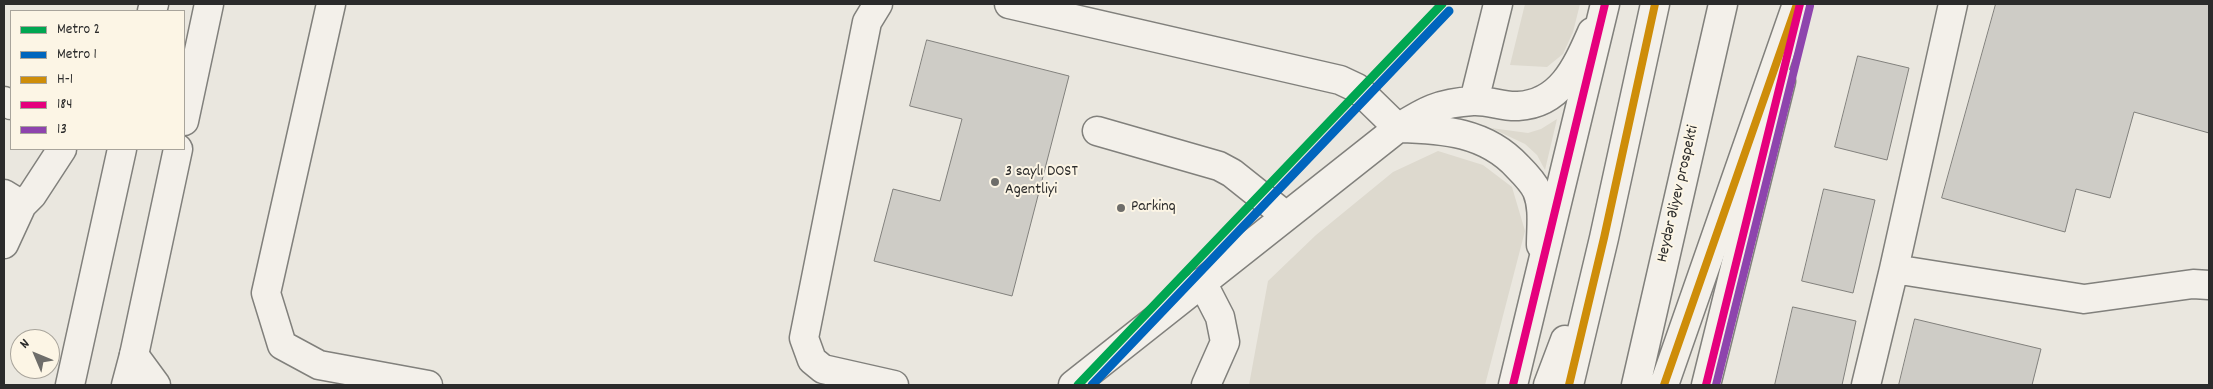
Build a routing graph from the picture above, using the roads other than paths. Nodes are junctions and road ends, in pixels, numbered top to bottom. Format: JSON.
{"nodes":[{"id":1,"x":209,"y":4,"type":"edge"},
{"id":2,"x":331,"y":4,"type":"edge"},
{"id":3,"x":878,"y":4,"type":"edge"},
{"id":4,"x":1009,"y":4,"type":"edge"},
{"id":5,"x":1498,"y":4,"type":"edge"},
{"id":6,"x":1605,"y":4,"type":"edge"},
{"id":7,"x":1655,"y":4,"type":"edge"},
{"id":8,"x":1723,"y":4,"type":"edge"},
{"id":9,"x":1799,"y":4,"type":"edge"},
{"id":10,"x":1952,"y":4,"type":"edge"},
{"id":11,"x":1058,"y":9,"type":"edge"},
{"id":12,"x":1474,"y":101,"type":"junction"},
{"id":13,"x":185,"y":116,"type":"edge"},
{"id":14,"x":1398,"y":128,"type":"junction"},
{"id":15,"x":1097,"y":131,"type":"dead end"},
{"id":16,"x":61,"y":150,"type":"edge"},
{"id":17,"x":122,"y":150,"type":"edge"},
{"id":18,"x":178,"y":150,"type":"edge"},
{"id":19,"x":13,"y":200,"type":"edge"},
{"id":20,"x":1286,"y":216,"type":"junction"},
{"id":21,"x":1604,"y":238,"type":"junction"},
{"id":22,"x":4,"y":244,"type":"edge"},
{"id":23,"x":1894,"y":269,"type":"junction"},
{"id":24,"x":1541,"y":271,"type":"junction"},
{"id":25,"x":1202,"y":282,"type":"junction"},
{"id":26,"x":2209,"y":285,"type":"edge"},
{"id":27,"x":134,"y":355,"type":"junction"},
{"id":28,"x":317,"y":375,"type":"edge"},
{"id":29,"x":70,"y":385,"type":"edge"},
{"id":30,"x":126,"y":385,"type":"edge"},
{"id":31,"x":156,"y":385,"type":"edge"},
{"id":32,"x":428,"y":385,"type":"edge"},
{"id":33,"x":894,"y":385,"type":"edge"},
{"id":34,"x":1072,"y":385,"type":"edge"},
{"id":35,"x":1206,"y":385,"type":"edge"},
{"id":36,"x":1513,"y":385,"type":"edge"},
{"id":37,"x":1548,"y":385,"type":"edge"},
{"id":38,"x":1569,"y":385,"type":"edge"},
{"id":39,"x":1636,"y":385,"type":"edge"},
{"id":40,"x":1664,"y":385,"type":"edge"},
{"id":41,"x":1706,"y":385,"type":"edge"},
{"id":42,"x":1866,"y":385,"type":"edge"}],
"edges":[{"from":1,"to":13,"type":"main road"},
{"from":2,"to":28,"type":"main road"},
{"from":3,"to":33,"type":"main road"},
{"from":4,"to":11,"type":"main road"},
{"from":5,"to":12,"type":"main road"},
{"from":6,"to":12,"type":"main road"},
{"from":6,"to":24,"type":"main road"},
{"from":7,"to":21,"type":"main road"},
{"from":8,"to":39,"type":"main road","name":"Heydər Əliyev prospekti"},
{"from":9,"to":40,"type":"main road"},
{"from":9,"to":41,"type":"main road"},
{"from":10,"to":23,"type":"main road"},
{"from":11,"to":14,"type":"main road"},
{"from":12,"to":14,"type":"main road"},
{"from":14,"to":20,"type":"main road"},
{"from":14,"to":24,"type":"main road"},
{"from":15,"to":20,"type":"main road"},
{"from":16,"to":19,"type":"main road"},
{"from":17,"to":29,"type":"main road"},
{"from":18,"to":27,"type":"main road"},
{"from":19,"to":22,"type":"main road"},
{"from":20,"to":25,"type":"main road"},
{"from":21,"to":37,"type":"main road"},
{"from":21,"to":38,"type":"main road"},
{"from":23,"to":26,"type":"main road"},
{"from":23,"to":42,"type":"main road"},
{"from":24,"to":36,"type":"main road"},
{"from":25,"to":34,"type":"main road"},
{"from":25,"to":35,"type":"main road"},
{"from":27,"to":30,"type":"main road"},
{"from":27,"to":31,"type":"main road"},
{"from":28,"to":32,"type":"main road"}]}
